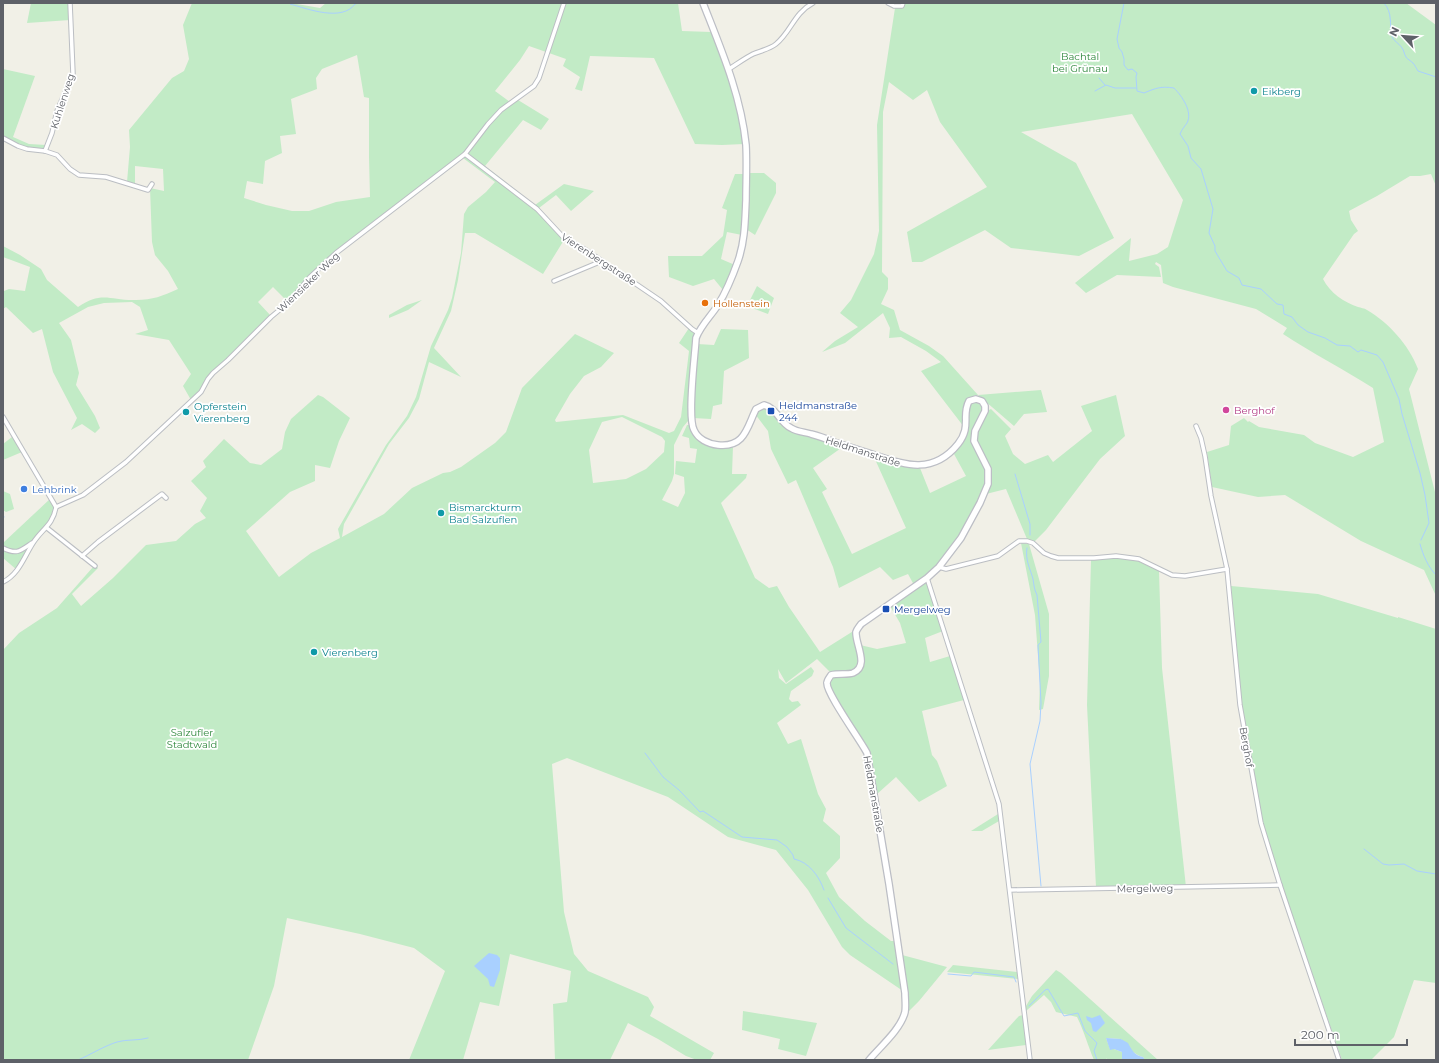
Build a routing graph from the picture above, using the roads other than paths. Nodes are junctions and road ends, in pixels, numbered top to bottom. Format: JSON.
{"nodes":[{"id":1,"x":70,"y":3,"type":"edge"},
{"id":2,"x":564,"y":3,"type":"edge"},
{"id":3,"x":703,"y":3,"type":"edge"},
{"id":4,"x":813,"y":3,"type":"edge"},
{"id":5,"x":888,"y":3,"type":"edge"},
{"id":6,"x":903,"y":3,"type":"edge"},
{"id":7,"x":729,"y":68,"type":"junction"},
{"id":8,"x":3,"y":138,"type":"edge"},
{"id":9,"x":45,"y":151,"type":"junction"},
{"id":10,"x":465,"y":154,"type":"junction"},
{"id":11,"x":152,"y":184,"type":"dead end"},
{"id":12,"x":602,"y":261,"type":"junction"},
{"id":13,"x":554,"y":281,"type":"dead end"},
{"id":14,"x":698,"y":333,"type":"junction"},
{"id":15,"x":3,"y":417,"type":"edge"},
{"id":16,"x":1196,"y":426,"type":"dead end"},
{"id":17,"x":166,"y":498,"type":"dead end"},
{"id":18,"x":56,"y":507,"type":"junction"},
{"id":19,"x":47,"y":528,"type":"junction"},
{"id":20,"x":34,"y":543,"type":"junction"},
{"id":21,"x":3,"y":548,"type":"edge"},
{"id":22,"x":82,"y":556,"type":"junction"},
{"id":23,"x":95,"y":566,"type":"dead end"},
{"id":24,"x":939,"y":567,"type":"junction"},
{"id":25,"x":1227,"y":569,"type":"junction"},
{"id":26,"x":927,"y":578,"type":"junction"},
{"id":27,"x":3,"y":582,"type":"edge"},
{"id":28,"x":1280,"y":886,"type":"junction"},
{"id":29,"x":1010,"y":890,"type":"junction"},
{"id":30,"x":869,"y":1060,"type":"edge"},
{"id":31,"x":1030,"y":1060,"type":"edge"},
{"id":32,"x":1339,"y":1060,"type":"edge"}],
"edges":[{"from":1,"to":9,"type":"street","name":"Kuhlenweg"},
{"from":2,"to":10,"type":"street","name":"Wiensieker Weg"},
{"from":3,"to":7,"type":"main road"},
{"from":4,"to":7,"type":"street"},
{"from":5,"to":6,"type":"street"},
{"from":7,"to":14,"type":"main road"},
{"from":8,"to":9,"type":"street"},
{"from":9,"to":11,"type":"street"},
{"from":10,"to":12,"type":"street","name":"Vierenbergstraße"},
{"from":10,"to":18,"type":"street","name":"Wiensieker Weg"},
{"from":12,"to":13,"type":"street"},
{"from":12,"to":14,"type":"street","name":"Vierenbergstraße"},
{"from":14,"to":24,"type":"main road","name":"Heldmanstraße"},
{"from":15,"to":18,"type":"street"},
{"from":16,"to":25,"type":"street","name":"Berghof"},
{"from":17,"to":22,"type":"street"},
{"from":18,"to":19,"type":"street"},
{"from":19,"to":20,"type":"street"},
{"from":19,"to":22,"type":"street"},
{"from":20,"to":21,"type":"street"},
{"from":20,"to":27,"type":"street"},
{"from":22,"to":23,"type":"street"},
{"from":24,"to":25,"type":"street"},
{"from":24,"to":26,"type":"main road","name":"Heldmanstraße"},
{"from":25,"to":28,"type":"street","name":"Berghof"},
{"from":26,"to":29,"type":"street"},
{"from":26,"to":30,"type":"main road","name":"Heldmanstraße"},
{"from":28,"to":29,"type":"street","name":"Mergelweg"},
{"from":28,"to":32,"type":"street","name":"Berghof"},
{"from":29,"to":31,"type":"street"}]}
